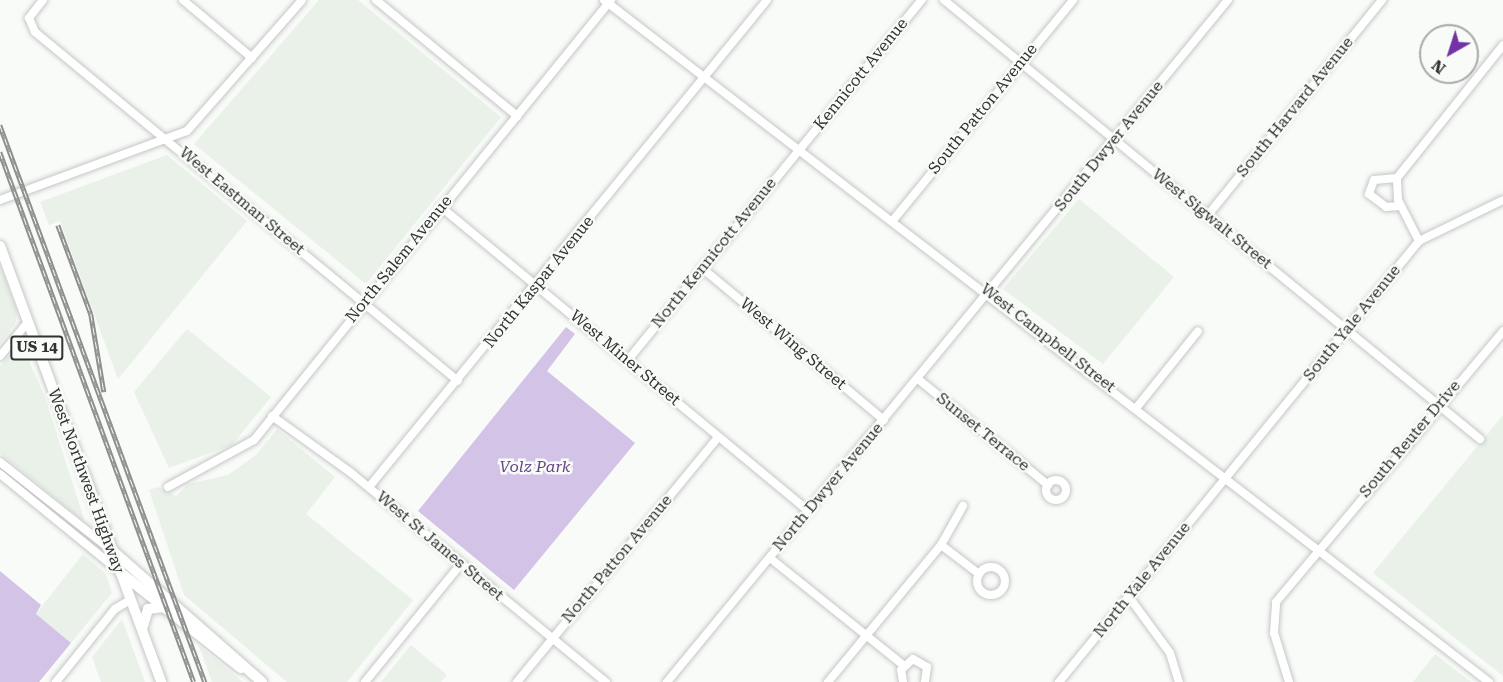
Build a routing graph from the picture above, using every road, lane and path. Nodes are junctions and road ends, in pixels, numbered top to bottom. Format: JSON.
{"nodes":[{"id":1,"x":43,"y":0,"type":"edge"},
{"id":2,"x":183,"y":0,"type":"edge"},
{"id":3,"x":302,"y":0,"type":"edge"},
{"id":4,"x":376,"y":0,"type":"edge"},
{"id":5,"x":767,"y":0,"type":"edge"},
{"id":6,"x":922,"y":0,"type":"edge"},
{"id":7,"x":944,"y":0,"type":"edge"},
{"id":8,"x":1073,"y":0,"type":"edge"},
{"id":9,"x":1228,"y":0,"type":"edge"},
{"id":10,"x":1382,"y":0,"type":"edge"},
{"id":11,"x":608,"y":1,"type":"edge"},
{"id":12,"x":1503,"y":45,"type":"edge"},
{"id":13,"x":252,"y":58,"type":"junction"},
{"id":14,"x":1021,"y":63,"type":"junction"},
{"id":15,"x":706,"y":75,"type":"junction"},
{"id":16,"x":517,"y":116,"type":"junction"},
{"id":17,"x":167,"y":139,"type":"junction"},
{"id":18,"x":1115,"y":139,"type":"junction"},
{"id":19,"x":800,"y":147,"type":"junction"},
{"id":20,"x":1397,"y":178,"type":"junction"},
{"id":21,"x":0,"y":200,"type":"edge"},
{"id":22,"x":1503,"y":200,"type":"edge"},
{"id":23,"x":1400,"y":206,"type":"junction"},
{"id":24,"x":441,"y":207,"type":"junction"},
{"id":25,"x":1208,"y":214,"type":"junction"},
{"id":26,"x":894,"y":219,"type":"junction"},
{"id":27,"x":1419,"y":241,"type":"junction"},
{"id":28,"x":0,"y":246,"type":"edge"},
{"id":29,"x":702,"y":267,"type":"junction"},
{"id":30,"x":536,"y":284,"type":"junction"},
{"id":31,"x":989,"y":292,"type":"junction"},
{"id":32,"x":362,"y":304,"type":"junction"},
{"id":33,"x":28,"y":322,"type":"junction"},
{"id":34,"x":1347,"y":329,"type":"junction"},
{"id":35,"x":1197,"y":331,"type":"dead end"},
{"id":36,"x":1503,"y":331,"type":"edge"},
{"id":37,"x":0,"y":356,"type":"edge"},
{"id":38,"x":628,"y":360,"type":"junction"},
{"id":39,"x":918,"y":378,"type":"junction"},
{"id":40,"x":458,"y":381,"type":"junction"},
{"id":41,"x":1439,"y":405,"type":"junction"},
{"id":42,"x":1137,"y":407,"type":"junction"},
{"id":43,"x":272,"y":416,"type":"junction"},
{"id":44,"x":884,"y":420,"type":"junction"},
{"id":45,"x":718,"y":437,"type":"junction"},
{"id":46,"x":1480,"y":439,"type":"dead end"},
{"id":47,"x":0,"y":462,"type":"edge"},
{"id":48,"x":0,"y":474,"type":"edge"},
{"id":49,"x":1225,"y":477,"type":"junction"},
{"id":50,"x":1048,"y":484,"type":"dead end"},
{"id":51,"x":168,"y":487,"type":"dead end"},
{"id":52,"x":369,"y":487,"type":"junction"},
{"id":53,"x":963,"y":506,"type":"dead end"},
{"id":54,"x":808,"y":511,"type":"junction"},
{"id":55,"x":941,"y":545,"type":"junction"},
{"id":56,"x":1319,"y":549,"type":"junction"},
{"id":57,"x":111,"y":550,"type":"junction"},
{"id":58,"x":770,"y":558,"type":"junction"},
{"id":59,"x":461,"y":564,"type":"junction"},
{"id":60,"x":120,"y":572,"type":"junction"},
{"id":61,"x":979,"y":574,"type":"dead end"},
{"id":62,"x":1129,"y":597,"type":"junction"},
{"id":63,"x":130,"y":600,"type":"junction"},
{"id":64,"x":164,"y":607,"type":"junction"},
{"id":65,"x":142,"y":632,"type":"junction"},
{"id":66,"x":866,"y":635,"type":"junction"},
{"id":67,"x":552,"y":638,"type":"junction"},
{"id":68,"x":903,"y":665,"type":"junction"},
{"id":69,"x":259,"y":680,"type":"edge"},
{"id":70,"x":56,"y":682,"type":"edge"},
{"id":71,"x":161,"y":682,"type":"edge"},
{"id":72,"x":365,"y":682,"type":"edge"},
{"id":73,"x":517,"y":682,"type":"edge"},
{"id":74,"x":606,"y":682,"type":"edge"},
{"id":75,"x":667,"y":682,"type":"edge"},
{"id":76,"x":828,"y":682,"type":"edge"},
{"id":77,"x":903,"y":682,"type":"edge"},
{"id":78,"x":925,"y":682,"type":"edge"},
{"id":79,"x":1059,"y":682,"type":"edge"},
{"id":80,"x":1179,"y":682,"type":"edge"},
{"id":81,"x":1288,"y":682,"type":"edge"},
{"id":82,"x":1489,"y":682,"type":"edge"}],
"edges":[{"from":1,"to":17,"type":"street","name":"West Eastman Street"},
{"from":2,"to":13,"type":"street"},
{"from":3,"to":13,"type":"street"},
{"from":4,"to":16,"type":"street"},
{"from":5,"to":15,"type":"street","name":"North Kaspar Avenue"},
{"from":6,"to":19,"type":"street","name":"Kennicott Avenue"},
{"from":7,"to":14,"type":"street","name":"West Sigwalt Street"},
{"from":8,"to":14,"type":"street","name":"South Patton Avenue"},
{"from":9,"to":18,"type":"street","name":"South Dwyer Avenue"},
{"from":10,"to":25,"type":"street","name":"South Harvard Avenue"},
{"from":11,"to":15,"type":"street","name":"West Campbell Street"},
{"from":11,"to":16,"type":"street","name":"North Salem Avenue"},
{"from":12,"to":20,"type":"street"},
{"from":13,"to":17,"type":"street"},
{"from":14,"to":18,"type":"street","name":"West Sigwalt Street"},
{"from":14,"to":26,"type":"street","name":"South Patton Avenue"},
{"from":15,"to":19,"type":"street","name":"West Campbell Street"},
{"from":15,"to":30,"type":"street","name":"North Kaspar Avenue"},
{"from":16,"to":24,"type":"street","name":"North Salem Avenue"},
{"from":17,"to":21,"type":"street"},
{"from":17,"to":32,"type":"street","name":"West Eastman Street"},
{"from":18,"to":25,"type":"street","name":"West Sigwalt Street"},
{"from":18,"to":31,"type":"street","name":"South Dwyer Avenue"},
{"from":19,"to":26,"type":"street","name":"West Campbell Street"},
{"from":19,"to":29,"type":"street","name":"North Kennicott Avenue"},
{"from":20,"to":23,"type":"street"},
{"from":20,"to":23,"type":"street"},
{"from":22,"to":27,"type":"street","name":"South Yale Avenue"},
{"from":23,"to":27,"type":"street"},
{"from":24,"to":30,"type":"street","name":"West Miner Street"},
{"from":24,"to":32,"type":"street","name":"North Salem Avenue"},
{"from":25,"to":34,"type":"street","name":"West Sigwalt Street"},
{"from":26,"to":31,"type":"street","name":"West Campbell Street"},
{"from":27,"to":34,"type":"street","name":"South Yale Avenue"},
{"from":28,"to":33,"type":"main road","name":"West Northwest Highway","number":"US 14"},
{"from":29,"to":38,"type":"street","name":"North Kennicott Avenue"},
{"from":29,"to":44,"type":"street","name":"West Wing Street"},
{"from":30,"to":38,"type":"street","name":"West Miner Street"},
{"from":30,"to":40,"type":"street","name":"North Kaspar Avenue"},
{"from":31,"to":39,"type":"street","name":"North Dwyer Avenue"},
{"from":31,"to":42,"type":"street","name":"West Campbell Street"},
{"from":32,"to":40,"type":"street","name":"West Eastman Street"},
{"from":32,"to":43,"type":"street","name":"North Salem Avenue"},
{"from":33,"to":37,"type":"street"},
{"from":33,"to":57,"type":"main road","name":"West Northwest Highway","number":"US 14"},
{"from":34,"to":41,"type":"street","name":"West Sigwalt Street"},
{"from":34,"to":49,"type":"street","name":"South Yale Avenue"},
{"from":35,"to":42,"type":"street"},
{"from":36,"to":41,"type":"street","name":"South Reuter Drive"},
{"from":38,"to":45,"type":"street","name":"West Miner Street"},
{"from":39,"to":44,"type":"street","name":"North Dwyer Avenue"},
{"from":39,"to":50,"type":"street","name":"Sunset Terrace"},
{"from":40,"to":52,"type":"street","name":"North Kaspar Avenue"},
{"from":41,"to":46,"type":"street","name":"West Sigwalt Street"},
{"from":41,"to":56,"type":"street","name":"South Reuter Drive"},
{"from":42,"to":49,"type":"street","name":"West Campbell Street"},
{"from":43,"to":51,"type":"street","name":"North Salem Avenue"},
{"from":43,"to":52,"type":"street","name":"West St James Street"},
{"from":44,"to":54,"type":"street","name":"North Dwyer Avenue"},
{"from":45,"to":54,"type":"street","name":"West Miner Street"},
{"from":45,"to":67,"type":"street","name":"North Patton Avenue"},
{"from":47,"to":57,"type":"street"},
{"from":48,"to":60,"type":"street"},
{"from":49,"to":56,"type":"street","name":"West Campbell Street"},
{"from":49,"to":62,"type":"street","name":"North Yale Avenue"},
{"from":52,"to":59,"type":"street","name":"West St James Street"},
{"from":53,"to":55,"type":"street"},
{"from":54,"to":58,"type":"street","name":"North Dwyer Avenue"},
{"from":55,"to":61,"type":"street"},
{"from":55,"to":66,"type":"street"},
{"from":56,"to":81,"type":"street","name":"South Reuter Drive"},
{"from":56,"to":82,"type":"street","name":"West Campbell Street"},
{"from":57,"to":60,"type":"main road","name":"West Northwest Highway","number":"US 14"},
{"from":57,"to":69,"type":"main road"},
{"from":58,"to":66,"type":"street"},
{"from":58,"to":75,"type":"street","name":"North Dwyer Avenue"},
{"from":59,"to":67,"type":"street","name":"West St James Street"},
{"from":59,"to":72,"type":"street"},
{"from":60,"to":63,"type":"main road","name":"West Northwest Highway","number":"US 14"},
{"from":60,"to":64,"type":"main road"},
{"from":62,"to":79,"type":"street","name":"North Yale Avenue"},
{"from":62,"to":80,"type":"street"},
{"from":63,"to":65,"type":"main road","name":"West Northwest Highway","number":"US 14"},
{"from":63,"to":70,"type":"street"},
{"from":64,"to":65,"type":"main road"},
{"from":64,"to":69,"type":"main road"},
{"from":65,"to":71,"type":"main road","name":"West Northwest Highway","number":"US 14"},
{"from":66,"to":68,"type":"street"},
{"from":66,"to":76,"type":"street"},
{"from":67,"to":73,"type":"street","name":"North Patton Avenue"},
{"from":67,"to":74,"type":"street","name":"West St James Street"},
{"from":68,"to":77,"type":"street"},
{"from":68,"to":78,"type":"street"}]}
